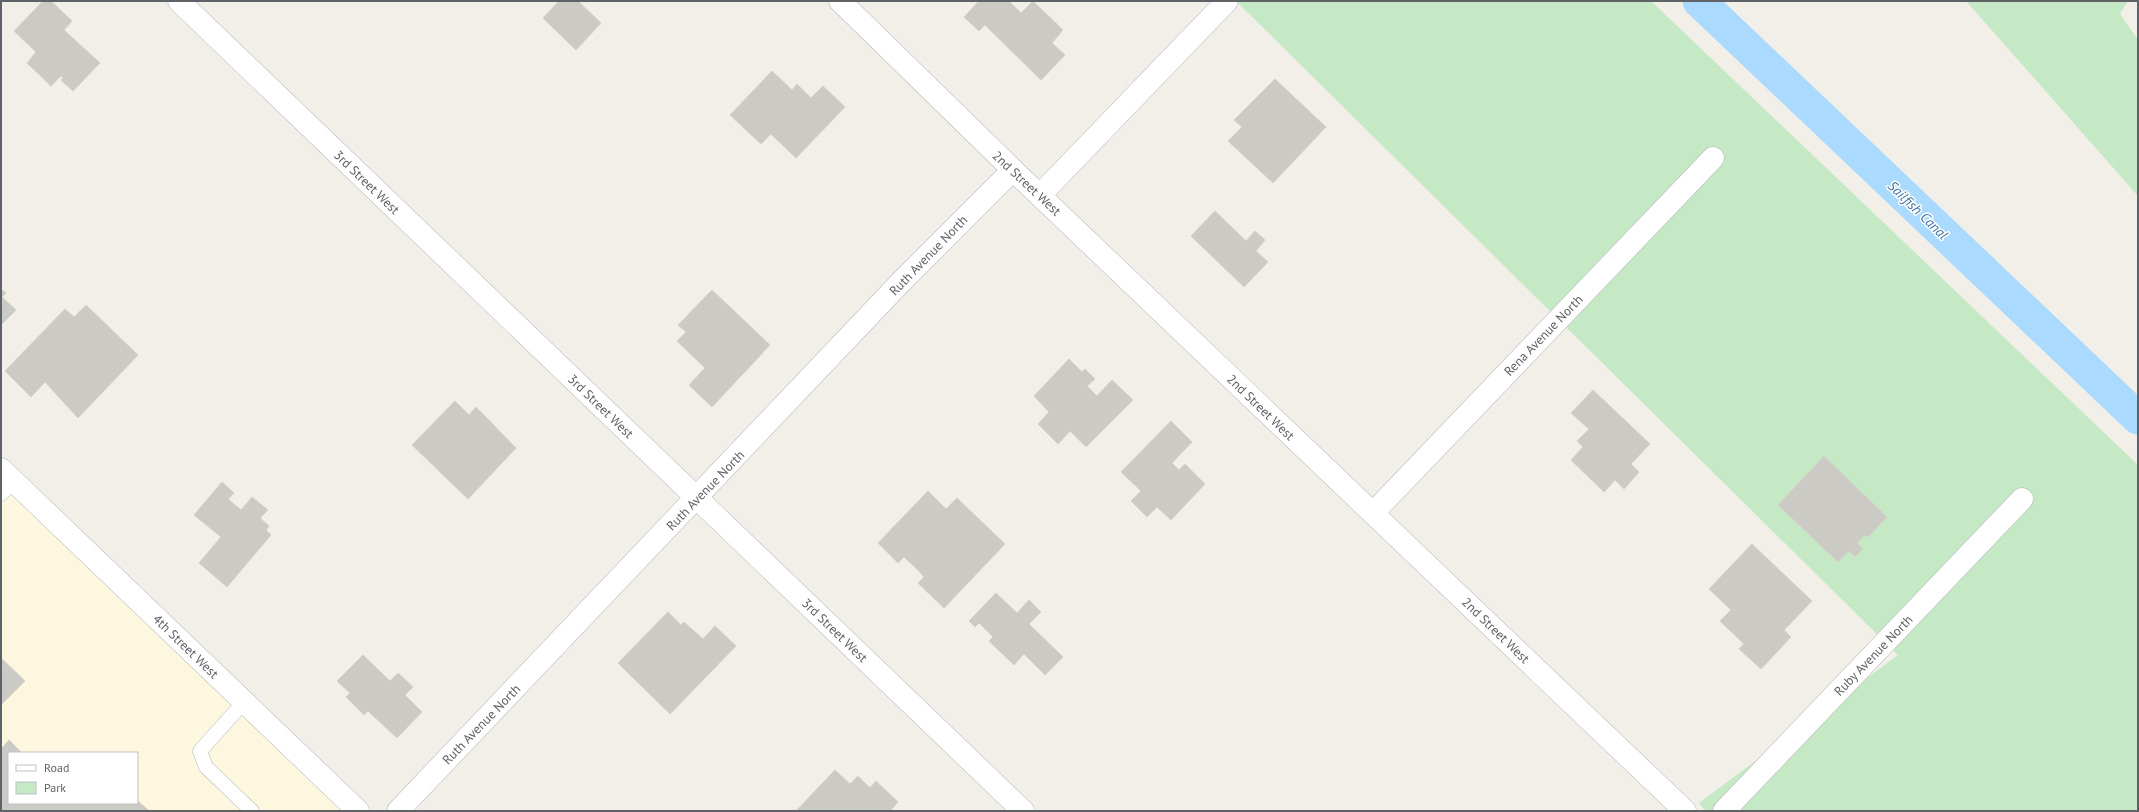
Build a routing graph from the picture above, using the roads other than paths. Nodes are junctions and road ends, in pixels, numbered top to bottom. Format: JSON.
{"nodes":[{"id":1,"x":179,"y":1,"type":"edge"},
{"id":2,"x":840,"y":1,"type":"edge"},
{"id":3,"x":1227,"y":1,"type":"edge"},
{"id":4,"x":1713,"y":158,"type":"dead end"},
{"id":5,"x":1013,"y":170,"type":"junction"},
{"id":6,"x":1040,"y":195,"type":"junction"},
{"id":7,"x":5,"y":482,"type":"edge"},
{"id":8,"x":698,"y":498,"type":"junction"},
{"id":9,"x":2022,"y":499,"type":"dead end"},
{"id":10,"x":1373,"y":513,"type":"junction"},
{"id":11,"x":244,"y":702,"type":"junction"},
{"id":12,"x":252,"y":811,"type":"edge"},
{"id":13,"x":358,"y":811,"type":"edge"},
{"id":14,"x":398,"y":811,"type":"edge"},
{"id":15,"x":1023,"y":811,"type":"edge"},
{"id":16,"x":1685,"y":811,"type":"edge"},
{"id":17,"x":1724,"y":811,"type":"edge"}],
"edges":[{"from":1,"to":8,"type":"street","name":"3rd Street West"},
{"from":2,"to":5,"type":"street","name":"2nd Street West"},
{"from":3,"to":6,"type":"street"},
{"from":4,"to":10,"type":"street","name":"Rena Avenue North"},
{"from":5,"to":6,"type":"street","name":"2nd Street West"},
{"from":5,"to":8,"type":"street","name":"Ruth Avenue North"},
{"from":6,"to":10,"type":"street","name":"2nd Street West"},
{"from":7,"to":11,"type":"street","name":"4th Street West"},
{"from":8,"to":14,"type":"street","name":"Ruth Avenue North"},
{"from":8,"to":15,"type":"street","name":"3rd Street West"},
{"from":9,"to":17,"type":"street","name":"Ruby Avenue North"},
{"from":10,"to":16,"type":"street","name":"2nd Street West"},
{"from":11,"to":12,"type":"lane"},
{"from":11,"to":13,"type":"street","name":"4th Street West"}]}
